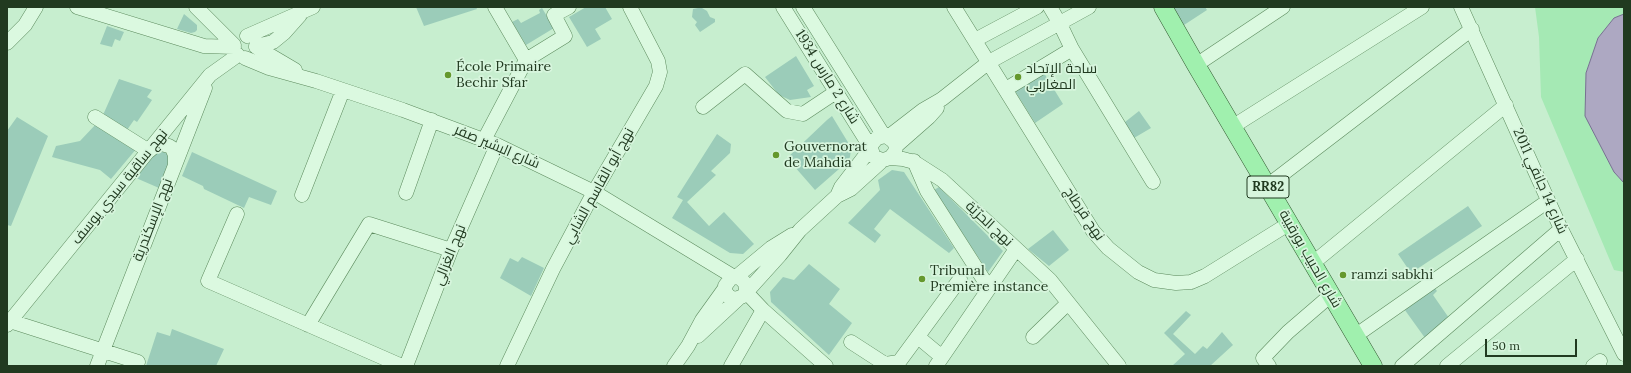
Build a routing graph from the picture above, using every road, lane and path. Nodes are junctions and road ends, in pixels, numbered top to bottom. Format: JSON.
{"nodes":[{"id":1,"x":36,"y":7,"type":"edge"},
{"id":2,"x":77,"y":7,"type":"edge"},
{"id":3,"x":197,"y":7,"type":"edge"},
{"id":4,"x":495,"y":7,"type":"edge"},
{"id":5,"x":569,"y":7,"type":"edge"},
{"id":6,"x":630,"y":7,"type":"edge"},
{"id":7,"x":783,"y":7,"type":"edge"},
{"id":8,"x":803,"y":7,"type":"edge"},
{"id":9,"x":954,"y":7,"type":"edge"},
{"id":10,"x":1037,"y":7,"type":"edge"},
{"id":11,"x":1050,"y":7,"type":"edge"},
{"id":12,"x":1090,"y":7,"type":"edge"},
{"id":13,"x":1163,"y":7,"type":"edge"},
{"id":14,"x":1283,"y":7,"type":"edge"},
{"id":15,"x":1422,"y":7,"type":"edge"},
{"id":16,"x":1461,"y":7,"type":"edge"},
{"id":17,"x":308,"y":8,"type":"edge"},
{"id":18,"x":1060,"y":24,"type":"junction"},
{"id":19,"x":1472,"y":29,"type":"junction"},
{"id":20,"x":975,"y":40,"type":"junction"},
{"id":21,"x":7,"y":43,"type":"edge"},
{"id":22,"x":244,"y":46,"type":"junction"},
{"id":23,"x":1072,"y":49,"type":"junction"},
{"id":24,"x":830,"y":50,"type":"junction"},
{"id":25,"x":816,"y":59,"type":"junction"},
{"id":26,"x":526,"y":60,"type":"junction"},
{"id":27,"x":989,"y":62,"type":"junction"},
{"id":28,"x":1196,"y":65,"type":"junction"},
{"id":29,"x":210,"y":75,"type":"junction"},
{"id":30,"x":343,"y":90,"type":"junction"},
{"id":31,"x":1006,"y":90,"type":"junction"},
{"id":32,"x":836,"y":92,"type":"junction"},
{"id":33,"x":861,"y":100,"type":"junction"},
{"id":34,"x":1506,"y":105,"type":"junction"},
{"id":35,"x":703,"y":107,"type":"dead end"},
{"id":36,"x":847,"y":109,"type":"junction"},
{"id":37,"x":95,"y":117,"type":"dead end"},
{"id":38,"x":432,"y":120,"type":"junction"},
{"id":39,"x":1232,"y":128,"type":"junction"},
{"id":40,"x":484,"y":140,"type":"junction"},
{"id":41,"x":497,"y":145,"type":"junction"},
{"id":42,"x":871,"y":148,"type":"junction"},
{"id":43,"x":890,"y":148,"type":"junction"},
{"id":44,"x":149,"y":151,"type":"junction"},
{"id":45,"x":914,"y":162,"type":"junction"},
{"id":46,"x":174,"y":164,"type":"junction"},
{"id":47,"x":1153,"y":182,"type":"dead end"},
{"id":48,"x":1267,"y":186,"type":"junction"},
{"id":49,"x":594,"y":192,"type":"junction"},
{"id":50,"x":406,"y":193,"type":"dead end"},
{"id":51,"x":302,"y":195,"type":"dead end"},
{"id":52,"x":837,"y":196,"type":"junction"},
{"id":53,"x":1548,"y":202,"type":"junction"},
{"id":54,"x":237,"y":214,"type":"dead end"},
{"id":55,"x":1290,"y":223,"type":"junction"},
{"id":56,"x":1561,"y":229,"type":"junction"},
{"id":57,"x":800,"y":230,"type":"junction"},
{"id":58,"x":1016,"y":249,"type":"junction"},
{"id":59,"x":451,"y":250,"type":"junction"},
{"id":60,"x":1577,"y":259,"type":"junction"},
{"id":61,"x":1313,"y":263,"type":"junction"},
{"id":62,"x":960,"y":280,"type":"dead end"},
{"id":63,"x":730,"y":282,"type":"junction"},
{"id":64,"x":989,"y":288,"type":"junction"},
{"id":65,"x":743,"y":295,"type":"junction"},
{"id":66,"x":1331,"y":295,"type":"junction"},
{"id":67,"x":1068,"y":303,"type":"junction"},
{"id":68,"x":763,"y":310,"type":"junction"},
{"id":69,"x":8,"y":323,"type":"edge"},
{"id":70,"x":308,"y":325,"type":"junction"},
{"id":71,"x":1355,"y":336,"type":"junction"},
{"id":72,"x":918,"y":337,"type":"junction"},
{"id":73,"x":1033,"y":337,"type":"dead end"},
{"id":74,"x":851,"y":342,"type":"dead end"},
{"id":75,"x":688,"y":346,"type":"junction"},
{"id":76,"x":103,"y":351,"type":"junction"},
{"id":77,"x":1624,"y":354,"type":"edge"},
{"id":78,"x":939,"y":361,"type":"edge"},
{"id":79,"x":138,"y":362,"type":"dead end"},
{"id":80,"x":97,"y":366,"type":"edge"},
{"id":81,"x":402,"y":366,"type":"edge"},
{"id":82,"x":406,"y":366,"type":"edge"},
{"id":83,"x":507,"y":366,"type":"edge"},
{"id":84,"x":674,"y":366,"type":"edge"},
{"id":85,"x":731,"y":366,"type":"edge"},
{"id":86,"x":826,"y":366,"type":"edge"},
{"id":87,"x":1119,"y":366,"type":"edge"},
{"id":88,"x":1269,"y":366,"type":"edge"},
{"id":89,"x":1373,"y":366,"type":"edge"},
{"id":90,"x":1402,"y":366,"type":"edge"},
{"id":91,"x":1447,"y":366,"type":"edge"}],
"edges":[{"from":1,"to":21,"type":"street"},
{"from":2,"to":22,"type":"street"},
{"from":3,"to":22,"type":"street","name":"شارع البشير صفر"},
{"from":4,"to":26,"type":"street"},
{"from":5,"to":26,"type":"street"},
{"from":6,"to":49,"type":"street","name":"نهج أبو القاسم الشابي"},
{"from":7,"to":25,"type":"street","name":"شارع 2 مارس 1934"},
{"from":8,"to":24,"type":"street","name":"شارع 2 مارس 1934"},
{"from":9,"to":20,"type":"street","name":"نهج قرطاج"},
{"from":10,"to":20,"type":"street"},
{"from":11,"to":18,"type":"street"},
{"from":12,"to":18,"type":"street"},
{"from":13,"to":28,"type":"main road","name":"شارع الحبيب بورقيبة","number":"RR82"},
{"from":14,"to":28,"type":"street"},
{"from":15,"to":39,"type":"street"},
{"from":16,"to":19,"type":"street","name":"شارع 14 جانفي 2011"},
{"from":17,"to":22,"type":"street","name":"نهج ساقية سيدي يوسف"},
{"from":18,"to":23,"type":"street"},
{"from":18,"to":27,"type":"street"},
{"from":19,"to":34,"type":"street","name":"شارع 14 جانفي 2011"},
{"from":19,"to":48,"type":"street"},
{"from":20,"to":27,"type":"street","name":"نهج قرطاج"},
{"from":22,"to":29,"type":"street","name":"نهج ساقية سيدي يوسف"},
{"from":22,"to":30,"type":"street","name":"شارع البشير صفر"},
{"from":23,"to":31,"type":"street"},
{"from":23,"to":47,"type":"street"},
{"from":24,"to":25,"type":"street"},
{"from":24,"to":33,"type":"street","name":"شارع 2 مارس 1934"},
{"from":25,"to":32,"type":"street","name":"شارع 2 مارس 1934"},
{"from":26,"to":40,"type":"street"},
{"from":27,"to":31,"type":"street","name":"نهج قرطاج"},
{"from":27,"to":43,"type":"street"},
{"from":28,"to":39,"type":"main road","name":"شارع الحبيب بورقيبة","number":"RR82"},
{"from":29,"to":44,"type":"street","name":"نهج ساقية سيدي يوسف"},
{"from":29,"to":46,"type":"street","name":"نهج الإسكندرية"},
{"from":30,"to":38,"type":"street","name":"شارع البشير صفر"},
{"from":30,"to":51,"type":"street"},
{"from":31,"to":55,"type":"street","name":"نهج قرطاج"},
{"from":32,"to":35,"type":"street"},
{"from":32,"to":36,"type":"street","name":"شارع 2 مارس 1934"},
{"from":33,"to":36,"type":"street"},
{"from":33,"to":43,"type":"street","name":"شارع 2 مارس 1934"},
{"from":34,"to":53,"type":"street","name":"شارع 14 جانفي 2011"},
{"from":34,"to":61,"type":"street"},
{"from":36,"to":42,"type":"street","name":"شارع 2 مارس 1934"},
{"from":37,"to":44,"type":"street"},
{"from":38,"to":40,"type":"street","name":"شارع البشير صفر"},
{"from":38,"to":50,"type":"street"},
{"from":39,"to":48,"type":"main road","name":"شارع الحبيب بورقيبة","number":"RR82"},
{"from":40,"to":41,"type":"street","name":"شارع البشير صفر"},
{"from":41,"to":49,"type":"street","name":"شارع البشير صفر"},
{"from":41,"to":59,"type":"street","name":"نهج الغزالي"},
{"from":42,"to":43,"type":"street"},
{"from":42,"to":52,"type":"street"},
{"from":43,"to":45,"type":"street"},
{"from":43,"to":52,"type":"street"},
{"from":44,"to":46,"type":"street"},
{"from":44,"to":69,"type":"street","name":"نهج ساقية سيدي يوسف"},
{"from":45,"to":58,"type":"street","name":"نهج الحرّيّة"},
{"from":45,"to":64,"type":"street"},
{"from":46,"to":76,"type":"street","name":"نهج الإسكندرية"},
{"from":48,"to":55,"type":"main road","name":"شارع الحبيب بورقيبة","number":"RR82"},
{"from":49,"to":63,"type":"street","name":"شارع البشير صفر"},
{"from":49,"to":83,"type":"street","name":"نهج أبو القاسم الشابي"},
{"from":52,"to":57,"type":"street"},
{"from":53,"to":56,"type":"street","name":"شارع 14 جانفي 2011"},
{"from":53,"to":71,"type":"street"},
{"from":54,"to":70,"type":"street"},
{"from":55,"to":61,"type":"main road","name":"شارع الحبيب بورقيبة","number":"RR82"},
{"from":56,"to":60,"type":"street","name":"شارع 14 جانفي 2011"},
{"from":56,"to":90,"type":"street"},
{"from":57,"to":63,"type":"street"},
{"from":57,"to":65,"type":"street"},
{"from":58,"to":64,"type":"street"},
{"from":58,"to":67,"type":"street","name":"نهج الحرّيّة"},
{"from":59,"to":70,"type":"street"},
{"from":59,"to":82,"type":"street","name":"نهج الغزالي"},
{"from":60,"to":77,"type":"street","name":"شارع 14 جانفي 2011"},
{"from":60,"to":91,"type":"street"},
{"from":61,"to":66,"type":"main road","name":"شارع الحبيب بورقيبة","number":"RR82"},
{"from":62,"to":72,"type":"street"},
{"from":63,"to":65,"type":"street"},
{"from":63,"to":65,"type":"street"},
{"from":63,"to":75,"type":"street"},
{"from":64,"to":78,"type":"street"},
{"from":65,"to":68,"type":"street"},
{"from":65,"to":75,"type":"street"},
{"from":66,"to":71,"type":"main road","name":"شارع الحبيب بورقيبة","number":"RR82"},
{"from":66,"to":88,"type":"street"},
{"from":67,"to":73,"type":"street"},
{"from":67,"to":87,"type":"street","name":"نهج الحرّيّة"},
{"from":68,"to":85,"type":"street"},
{"from":68,"to":86,"type":"street"},
{"from":69,"to":76,"type":"street"},
{"from":70,"to":81,"type":"street"},
{"from":71,"to":89,"type":"main road","name":"شارع الحبيب بورقيبة","number":"RR82"},
{"from":72,"to":74,"type":"street"},
{"from":72,"to":78,"type":"street"},
{"from":75,"to":84,"type":"street"},
{"from":76,"to":79,"type":"street"},
{"from":76,"to":80,"type":"street","name":"نهج الإسكندرية"}]}
